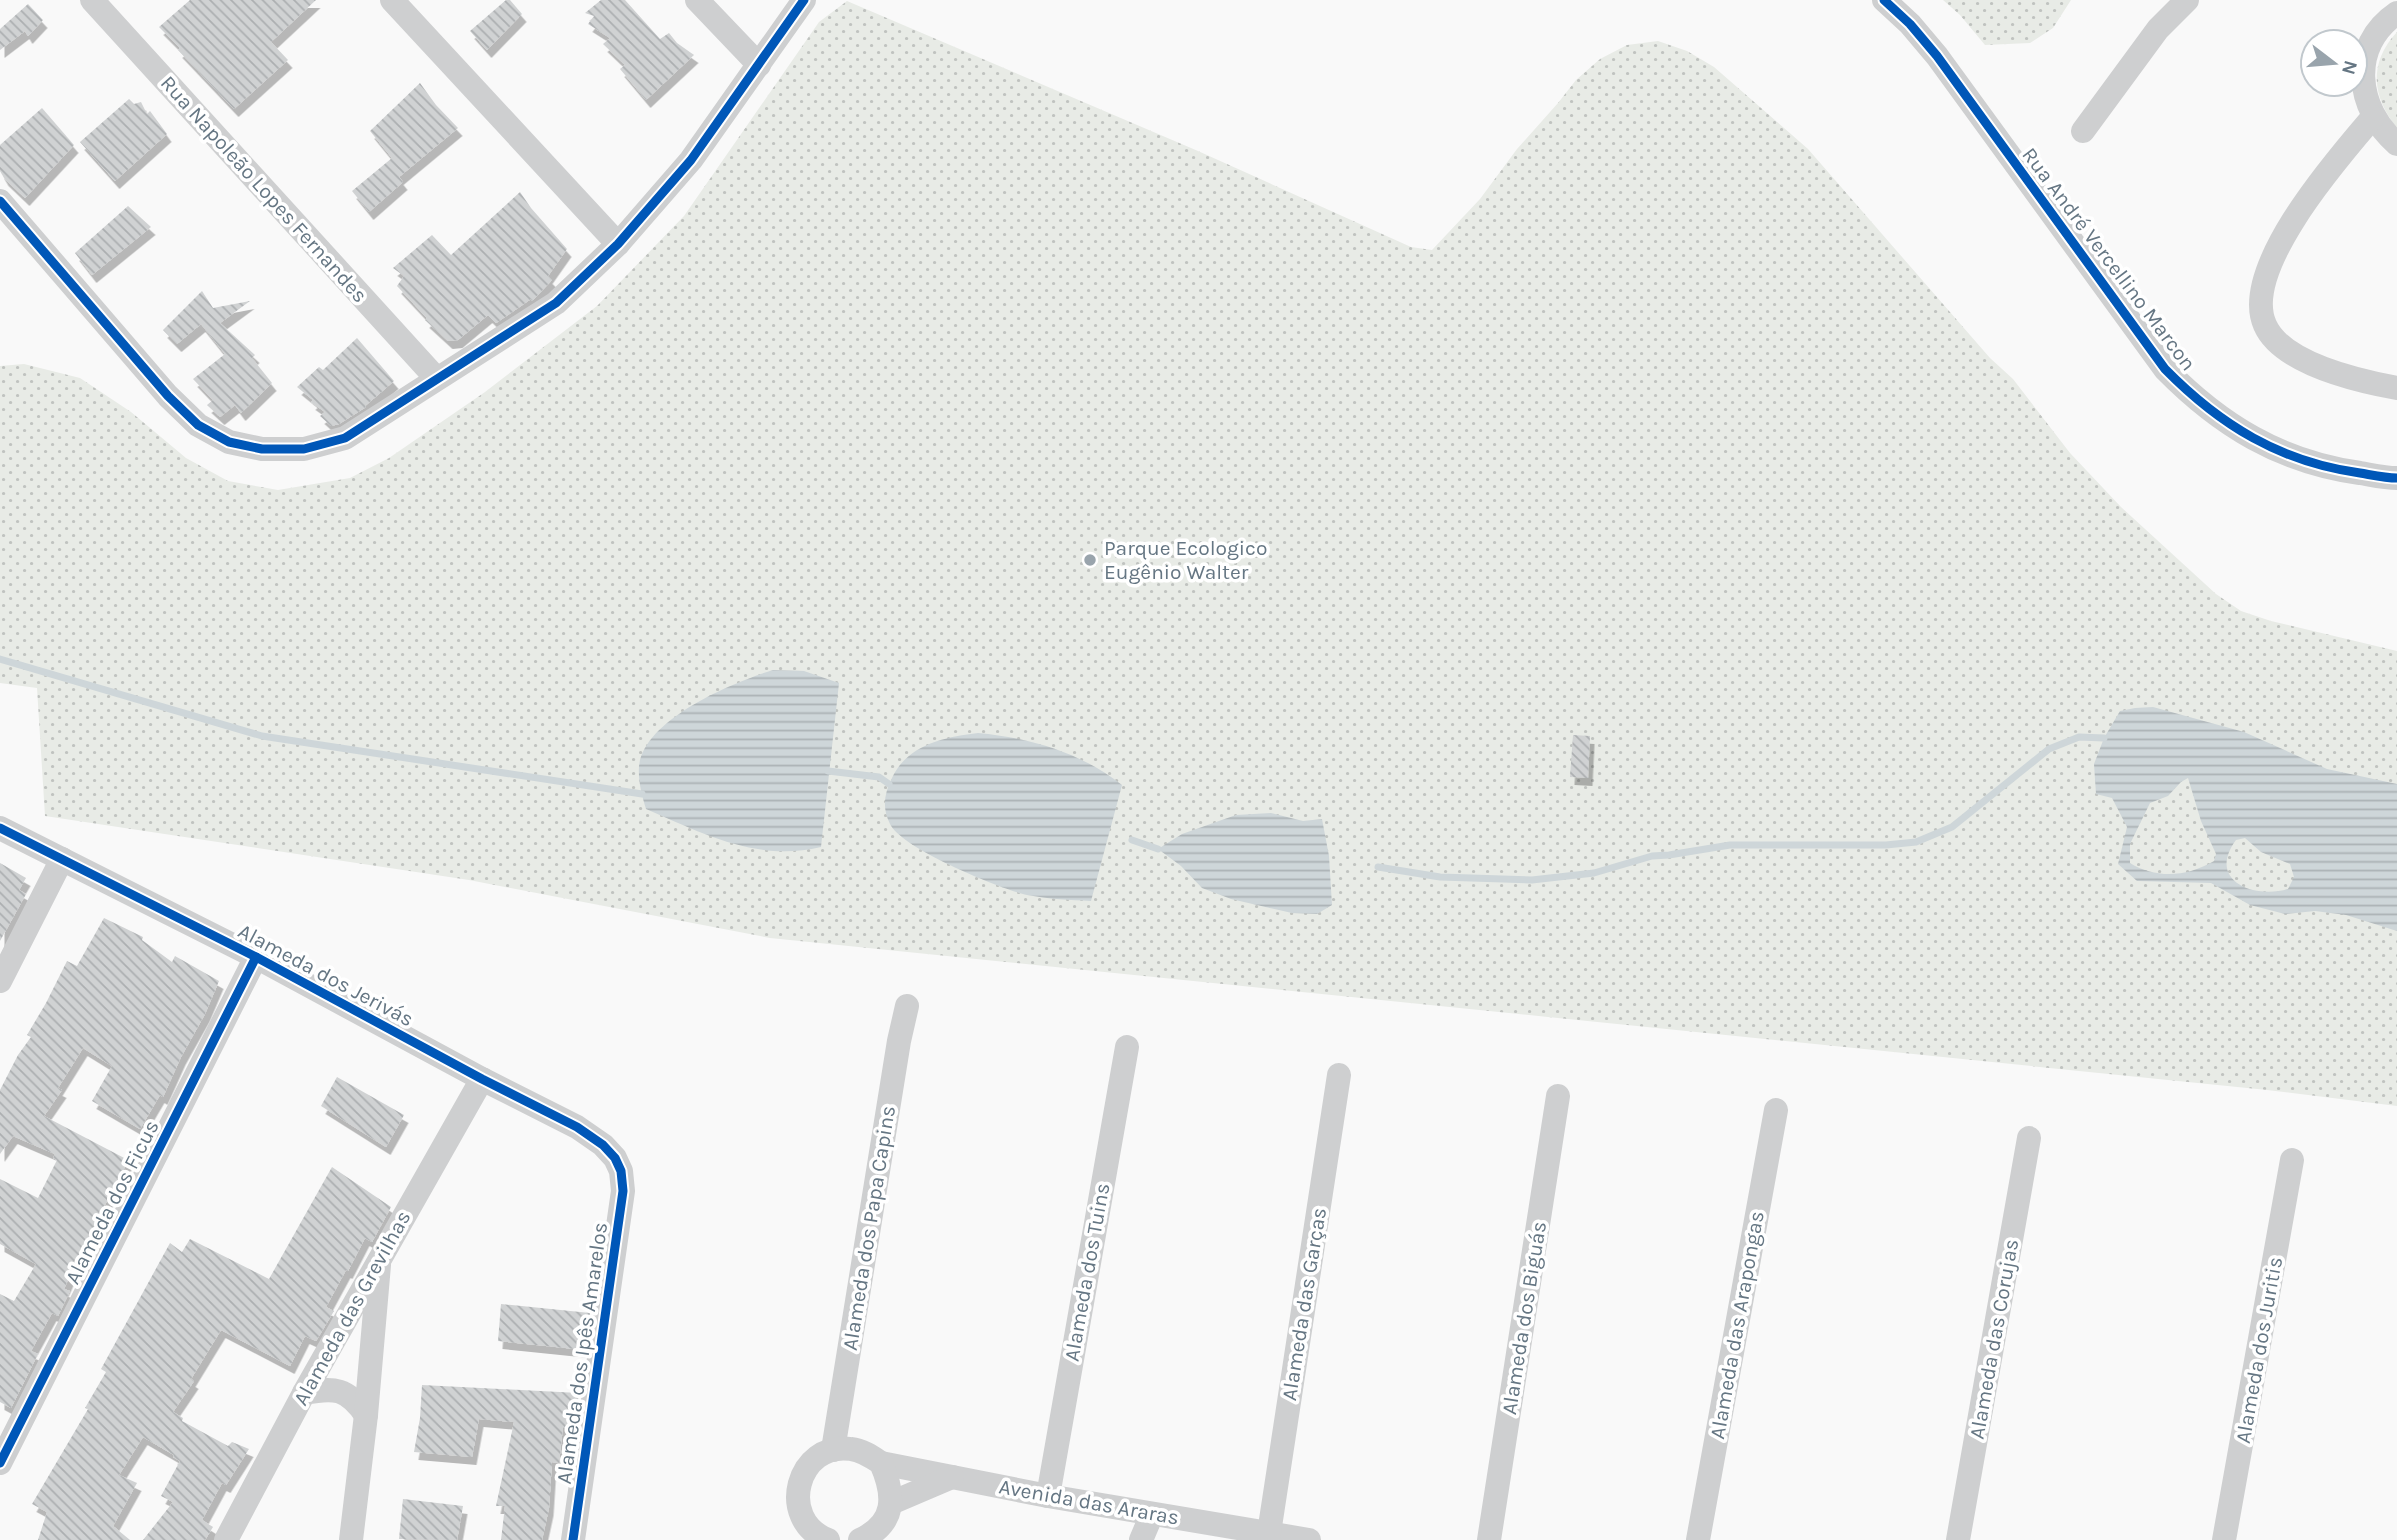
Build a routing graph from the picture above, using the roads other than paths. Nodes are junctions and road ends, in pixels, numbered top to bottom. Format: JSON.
{"nodes":[{"id":1,"x":92,"y":0,"type":"edge"},
{"id":2,"x":392,"y":0,"type":"edge"},
{"id":3,"x":697,"y":0,"type":"edge"},
{"id":4,"x":804,"y":0,"type":"edge"},
{"id":5,"x":1884,"y":0,"type":"edge"},
{"id":6,"x":2188,"y":0,"type":"edge"},
{"id":7,"x":2397,"y":13,"type":"edge"},
{"id":8,"x":758,"y":65,"type":"junction"},
{"id":9,"x":2373,"y":117,"type":"junction"},
{"id":10,"x":2082,"y":131,"type":"dead end"},
{"id":11,"x":2397,"y":144,"type":"edge"},
{"id":12,"x":0,"y":201,"type":"edge"},
{"id":13,"x":618,"y":244,"type":"junction"},
{"id":14,"x":436,"y":378,"type":"junction"},
{"id":15,"x":2397,"y":388,"type":"edge"},
{"id":16,"x":2397,"y":478,"type":"edge"},
{"id":17,"x":0,"y":828,"type":"edge"},
{"id":18,"x":62,"y":859,"type":"junction"},
{"id":19,"x":256,"y":957,"type":"junction"},
{"id":20,"x":0,"y":981,"type":"edge"},
{"id":21,"x":907,"y":1006,"type":"dead end"},
{"id":22,"x":1127,"y":1047,"type":"dead end"},
{"id":23,"x":1339,"y":1075,"type":"dead end"},
{"id":24,"x":482,"y":1079,"type":"junction"},
{"id":25,"x":1558,"y":1096,"type":"dead end"},
{"id":26,"x":1776,"y":1110,"type":"dead end"},
{"id":27,"x":2029,"y":1138,"type":"dead end"},
{"id":28,"x":2292,"y":1160,"type":"dead end"},
{"id":29,"x":621,"y":1171,"type":"joint"},
{"id":30,"x":380,"y":1257,"type":"junction"},
{"id":31,"x":304,"y":1392,"type":"junction"},
{"id":32,"x":366,"y":1415,"type":"junction"},
{"id":33,"x":833,"y":1450,"type":"junction"},
{"id":34,"x":0,"y":1463,"type":"edge"},
{"id":35,"x":881,"y":1463,"type":"junction"},
{"id":36,"x":952,"y":1477,"type":"junction"},
{"id":37,"x":1048,"y":1496,"type":"junction"},
{"id":38,"x":891,"y":1503,"type":"junction"},
{"id":39,"x":1152,"y":1514,"type":"junction"},
{"id":40,"x":1269,"y":1533,"type":"junction"},
{"id":41,"x":867,"y":1538,"type":"edge"},
{"id":42,"x":226,"y":1540,"type":"edge"},
{"id":43,"x":351,"y":1540,"type":"edge"},
{"id":44,"x":573,"y":1540,"type":"edge"},
{"id":45,"x":828,"y":1540,"type":"edge"},
{"id":46,"x":1141,"y":1540,"type":"edge"},
{"id":47,"x":1309,"y":1540,"type":"edge"},
{"id":48,"x":1489,"y":1540,"type":"edge"},
{"id":49,"x":1698,"y":1540,"type":"edge"},
{"id":50,"x":1958,"y":1540,"type":"edge"},
{"id":51,"x":2224,"y":1540,"type":"edge"}],
"edges":[{"from":1,"to":14,"type":"street","name":"Rua Napoleão Lopes Fernandes"},
{"from":2,"to":13,"type":"street"},
{"from":3,"to":8,"type":"street"},
{"from":4,"to":8,"type":"street"},
{"from":5,"to":16,"type":"street","name":"Rua André Vercellino Marcon"},
{"from":6,"to":10,"type":"street"},
{"from":7,"to":9,"type":"street"},
{"from":8,"to":13,"type":"street"},
{"from":9,"to":11,"type":"street"},
{"from":9,"to":15,"type":"street"},
{"from":12,"to":14,"type":"street"},
{"from":13,"to":14,"type":"street"},
{"from":17,"to":18,"type":"street","name":"Alameda dos Jerivás"},
{"from":18,"to":19,"type":"street","name":"Alameda dos Jerivás"},
{"from":18,"to":20,"type":"street"},
{"from":19,"to":24,"type":"street","name":"Alameda dos Jerivás"},
{"from":19,"to":34,"type":"street","name":"Alameda dos Ficus"},
{"from":21,"to":33,"type":"street","name":"Alameda dos Papa Capins"},
{"from":22,"to":37,"type":"street","name":"Alameda dos Tuins"},
{"from":23,"to":40,"type":"street","name":"Alameda das Garças"},
{"from":24,"to":29,"type":"street","name":"Alameda dos Jerivás"},
{"from":24,"to":30,"type":"street","name":"Alameda das Grevilhas"},
{"from":25,"to":48,"type":"street","name":"Alameda dos Biguás"},
{"from":26,"to":49,"type":"street","name":"Alameda das Arapongas"},
{"from":27,"to":50,"type":"street","name":"Alameda das Corujas"},
{"from":28,"to":51,"type":"street","name":"Alameda dos Juritis"},
{"from":29,"to":44,"type":"street","name":"Alameda dos Ipês Amarelos"},
{"from":30,"to":31,"type":"street","name":"Alameda das Grevilhas"},
{"from":30,"to":32,"type":"street"},
{"from":31,"to":32,"type":"street"},
{"from":31,"to":42,"type":"street","name":"Alameda das Grevilhas"},
{"from":32,"to":43,"type":"street"},
{"from":33,"to":35,"type":"street","name":"Avenida das Araras"},
{"from":33,"to":45,"type":"street"},
{"from":35,"to":36,"type":"street","name":"Avenida das Araras"},
{"from":35,"to":38,"type":"street"},
{"from":36,"to":37,"type":"street","name":"Avenida das Araras"},
{"from":36,"to":38,"type":"street"},
{"from":37,"to":39,"type":"street","name":"Avenida das Araras"},
{"from":38,"to":41,"type":"street"},
{"from":39,"to":40,"type":"street","name":"Avenida das Araras"},
{"from":39,"to":46,"type":"street"},
{"from":40,"to":47,"type":"street","name":"Avenida das Araras"}]}
